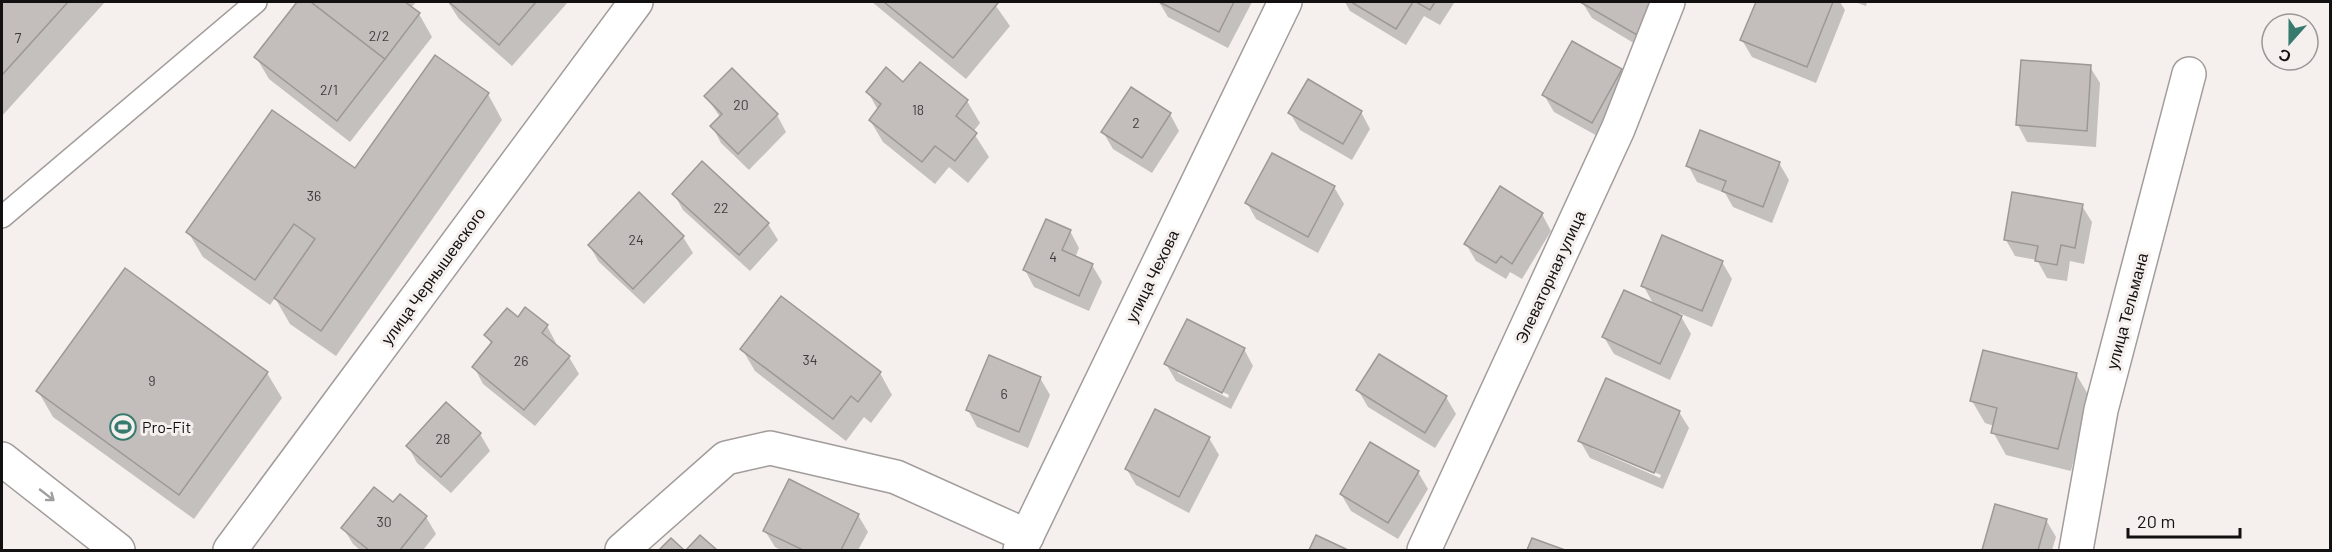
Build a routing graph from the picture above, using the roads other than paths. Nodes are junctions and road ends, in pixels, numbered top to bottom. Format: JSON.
{"nodes":[{"id":1,"x":256,"y":2,"type":"edge"},
{"id":2,"x":636,"y":2,"type":"edge"},
{"id":3,"x":1285,"y":2,"type":"edge"},
{"id":4,"x":1668,"y":2,"type":"edge"},
{"id":5,"x":2189,"y":74,"type":"dead end"},
{"id":6,"x":2,"y":218,"type":"edge"},
{"id":7,"x":2,"y":459,"type":"edge"},
{"id":8,"x":1023,"y":543,"type":"edge"},
{"id":9,"x":118,"y":550,"type":"edge"},
{"id":10,"x":230,"y":550,"type":"edge"},
{"id":11,"x":622,"y":550,"type":"edge"},
{"id":12,"x":1424,"y":550,"type":"edge"},
{"id":13,"x":2076,"y":550,"type":"edge"}],
"edges":[{"from":1,"to":6,"type":"lane"},
{"from":2,"to":10,"type":"street","name":"улица Чернышевского"},
{"from":3,"to":8,"type":"street","name":"улица Чехова"},
{"from":4,"to":12,"type":"street","name":"Элеваторная улица"},
{"from":5,"to":13,"type":"street","name":"улица Тельмана"},
{"from":7,"to":9,"type":"street","one_way":true},
{"from":8,"to":11,"type":"street"}]}
